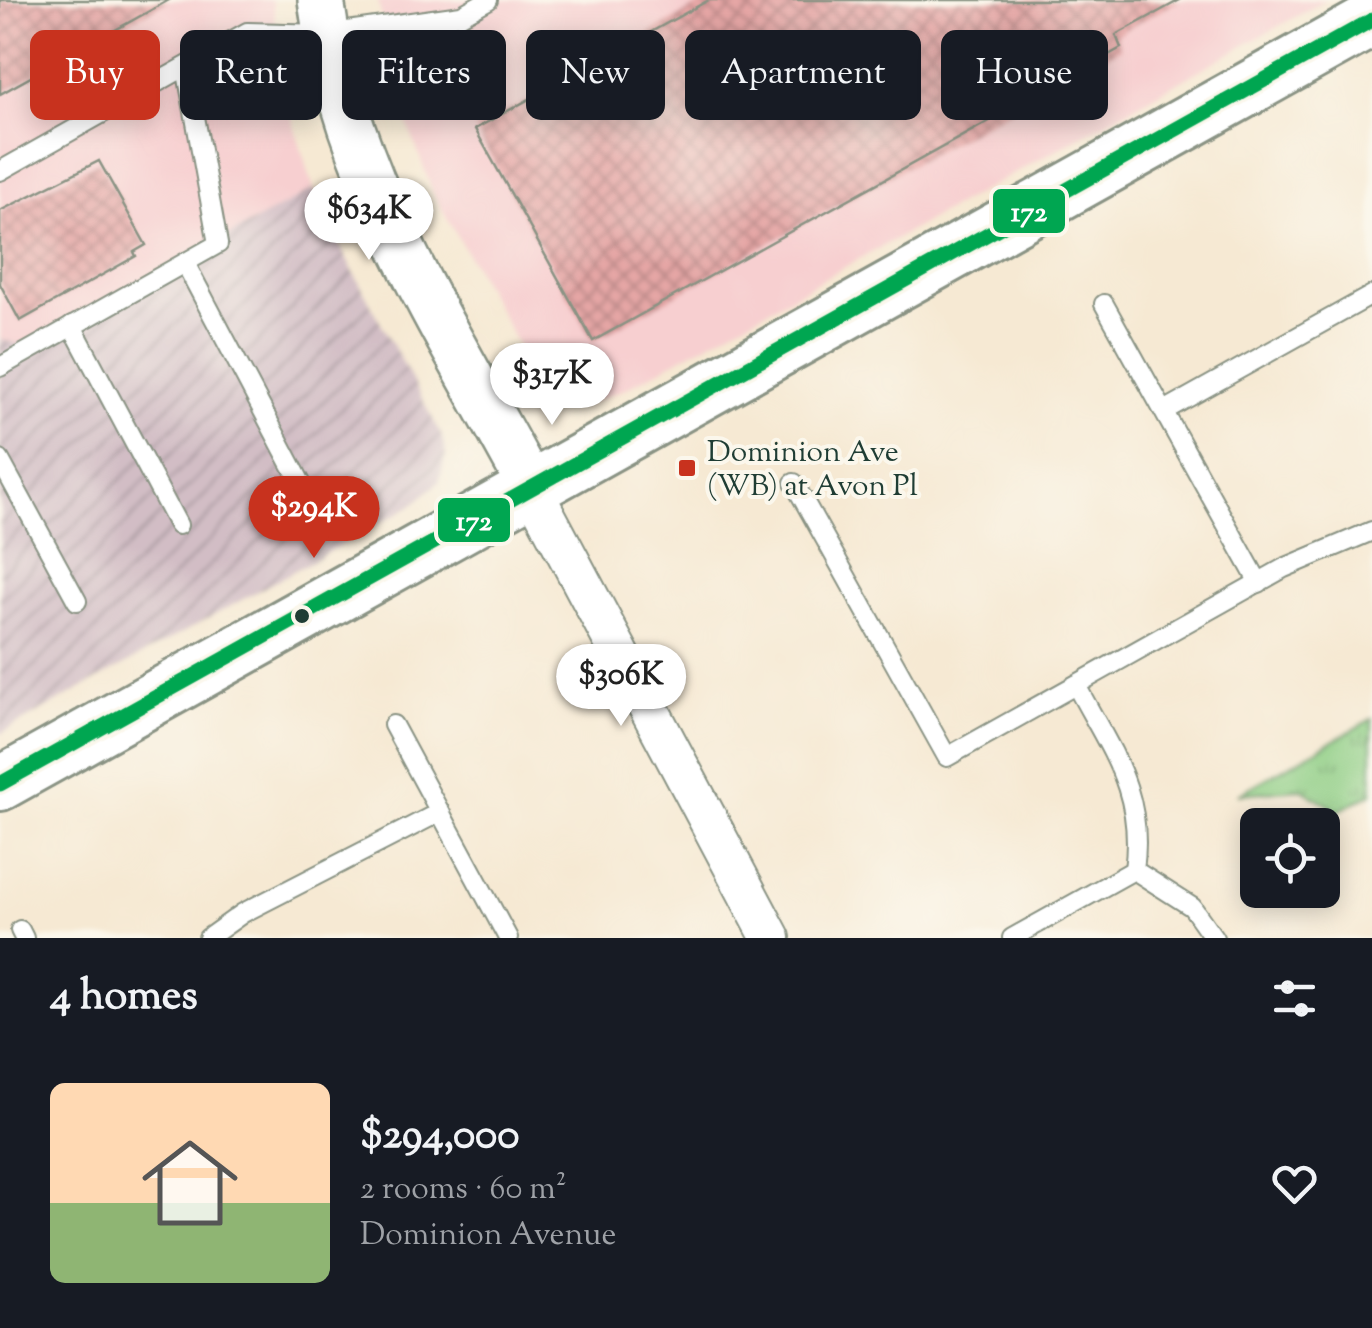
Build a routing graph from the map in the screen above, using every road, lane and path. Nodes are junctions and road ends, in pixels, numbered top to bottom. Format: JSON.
{"nodes":[{"id":1,"x":488,"y":0,"type":"edge"},
{"id":2,"x":324,"y":17,"type":"edge"},
{"id":3,"x":1372,"y":20,"type":"edge"},
{"id":4,"x":258,"y":30,"type":"edge"},
{"id":5,"x":180,"y":69,"type":"edge"},
{"id":6,"x":196,"y":120,"type":"edge"},
{"id":7,"x":0,"y":172,"type":"edge"},
{"id":8,"x":185,"y":263,"type":"junction"},
{"id":9,"x":1372,"y":295,"type":"edge"},
{"id":10,"x":1104,"y":304,"type":"dead end"},
{"id":11,"x":72,"y":326,"type":"junction"},
{"id":12,"x":0,"y":367,"type":"edge"},
{"id":13,"x":1164,"y":411,"type":"junction"},
{"id":14,"x":0,"y":460,"type":"edge"},
{"id":15,"x":301,"y":482,"type":"dead end"},
{"id":16,"x":794,"y":483,"type":"dead end"},
{"id":17,"x":530,"y":487,"type":"junction"},
{"id":18,"x":178,"y":526,"type":"dead end"},
{"id":19,"x":1372,"y":531,"type":"edge"},
{"id":20,"x":1258,"y":583,"type":"junction"},
{"id":21,"x":77,"y":602,"type":"dead end"},
{"id":22,"x":1076,"y":685,"type":"junction"},
{"id":23,"x":393,"y":725,"type":"dead end"},
{"id":24,"x":0,"y":784,"type":"edge"},
{"id":25,"x":440,"y":812,"type":"junction"},
{"id":26,"x":1134,"y":870,"type":"junction"},
{"id":27,"x":208,"y":938,"type":"edge"},
{"id":28,"x":508,"y":938,"type":"edge"},
{"id":29,"x":772,"y":938,"type":"edge"},
{"id":30,"x":1012,"y":938,"type":"edge"},
{"id":31,"x":1214,"y":938,"type":"edge"}],
"edges":[{"from":1,"to":2,"type":"lane"},
{"from":2,"to":4,"type":"lane"},
{"from":2,"to":17,"type":"street"},
{"from":3,"to":17,"type":"main road"},
{"from":5,"to":7,"type":"lane"},
{"from":6,"to":8,"type":"lane"},
{"from":8,"to":11,"type":"lane"},
{"from":8,"to":15,"type":"lane"},
{"from":9,"to":13,"type":"lane"},
{"from":10,"to":13,"type":"lane"},
{"from":11,"to":12,"type":"lane"},
{"from":11,"to":18,"type":"lane"},
{"from":13,"to":20,"type":"lane"},
{"from":14,"to":21,"type":"lane"},
{"from":16,"to":22,"type":"lane"},
{"from":17,"to":24,"type":"main road"},
{"from":17,"to":29,"type":"street"},
{"from":19,"to":20,"type":"lane"},
{"from":20,"to":22,"type":"lane"},
{"from":22,"to":26,"type":"lane"},
{"from":23,"to":25,"type":"lane"},
{"from":25,"to":27,"type":"lane"},
{"from":25,"to":28,"type":"lane"},
{"from":26,"to":30,"type":"lane"},
{"from":26,"to":31,"type":"lane"}]}
